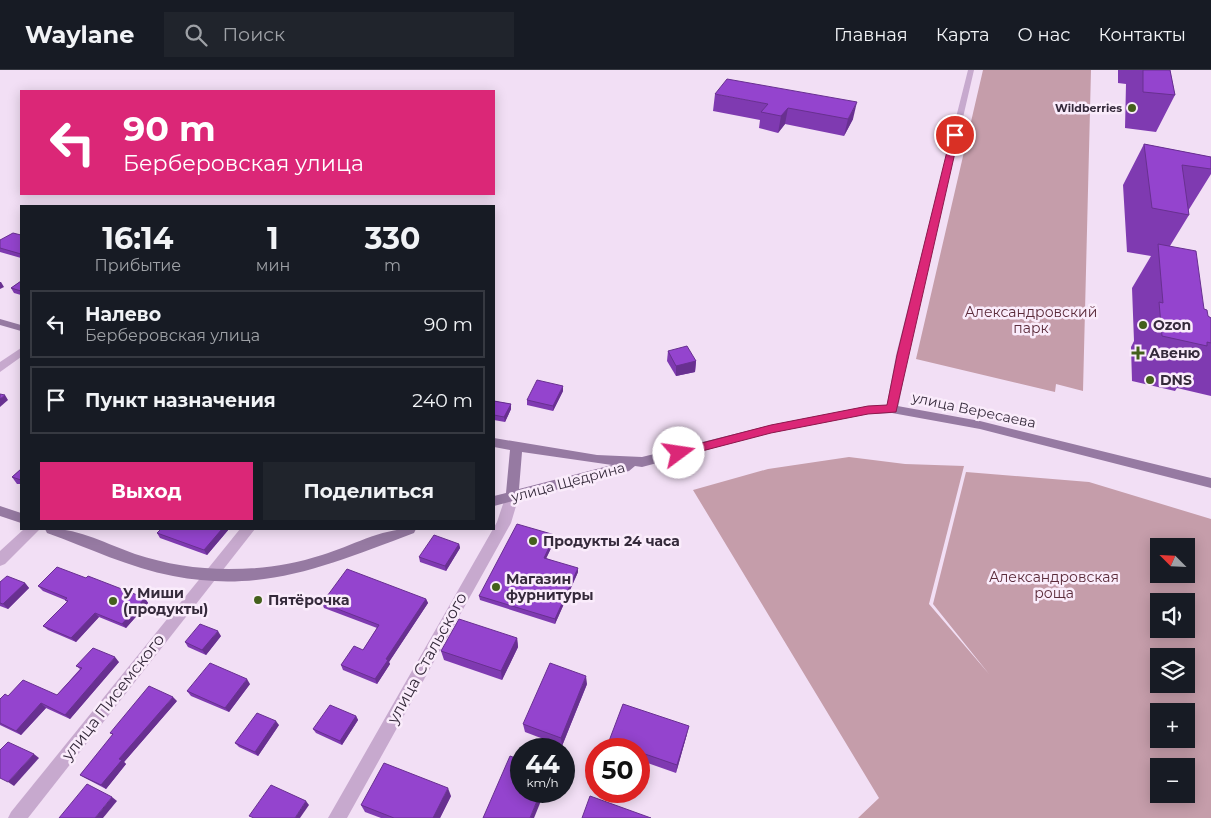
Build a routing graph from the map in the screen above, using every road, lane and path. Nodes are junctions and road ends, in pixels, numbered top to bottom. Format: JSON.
{"nodes":[{"id":1,"x":971,"y":70,"type":"edge"},
{"id":2,"x":0,"y":322,"type":"edge"},
{"id":3,"x":20,"y":328,"type":"edge"},
{"id":4,"x":20,"y":353,"type":"edge"},
{"id":5,"x":0,"y":368,"type":"edge"},
{"id":6,"x":892,"y":409,"type":"junction"},
{"id":7,"x":495,"y":443,"type":"edge"},
{"id":8,"x":516,"y":448,"type":"junction"},
{"id":9,"x":642,"y":462,"type":"junction"},
{"id":10,"x":1211,"y":483,"type":"edge"},
{"id":11,"x":512,"y":496,"type":"junction"},
{"id":12,"x":495,"y":501,"type":"edge"},
{"id":13,"x":0,"y":511,"type":"edge"},
{"id":14,"x":20,"y":518,"type":"edge"},
{"id":15,"x":32,"y":530,"type":"edge"},
{"id":16,"x":55,"y":530,"type":"edge"},
{"id":17,"x":247,"y":530,"type":"edge"},
{"id":18,"x":406,"y":530,"type":"edge"},
{"id":19,"x":0,"y":560,"type":"edge"},
{"id":20,"x":211,"y":574,"type":"junction"},
{"id":21,"x":17,"y":818,"type":"edge"},
{"id":22,"x":338,"y":818,"type":"edge"}],
"edges":[{"from":1,"to":6,"type":"street"},
{"from":2,"to":3,"type":"main road"},
{"from":4,"to":5,"type":"street"},
{"from":6,"to":9,"type":"main road","name":"улица Вересаева"},
{"from":6,"to":10,"type":"main road","name":"улица Вересаева"},
{"from":7,"to":8,"type":"main road","name":"улица Вересаева"},
{"from":8,"to":9,"type":"main road","name":"улица Вересаева"},
{"from":8,"to":11,"type":"main road"},
{"from":9,"to":11,"type":"main road","name":"улица Щедрина"},
{"from":11,"to":12,"type":"main road","name":"улица Щедрина"},
{"from":11,"to":22,"type":"street","name":"улица Стальского"},
{"from":13,"to":14,"type":"main road"},
{"from":15,"to":19,"type":"street"},
{"from":16,"to":20,"type":"main road"},
{"from":17,"to":20,"type":"street","name":"улица Писемского"},
{"from":18,"to":20,"type":"main road"},
{"from":20,"to":21,"type":"street","name":"улица Писемского"}]}
